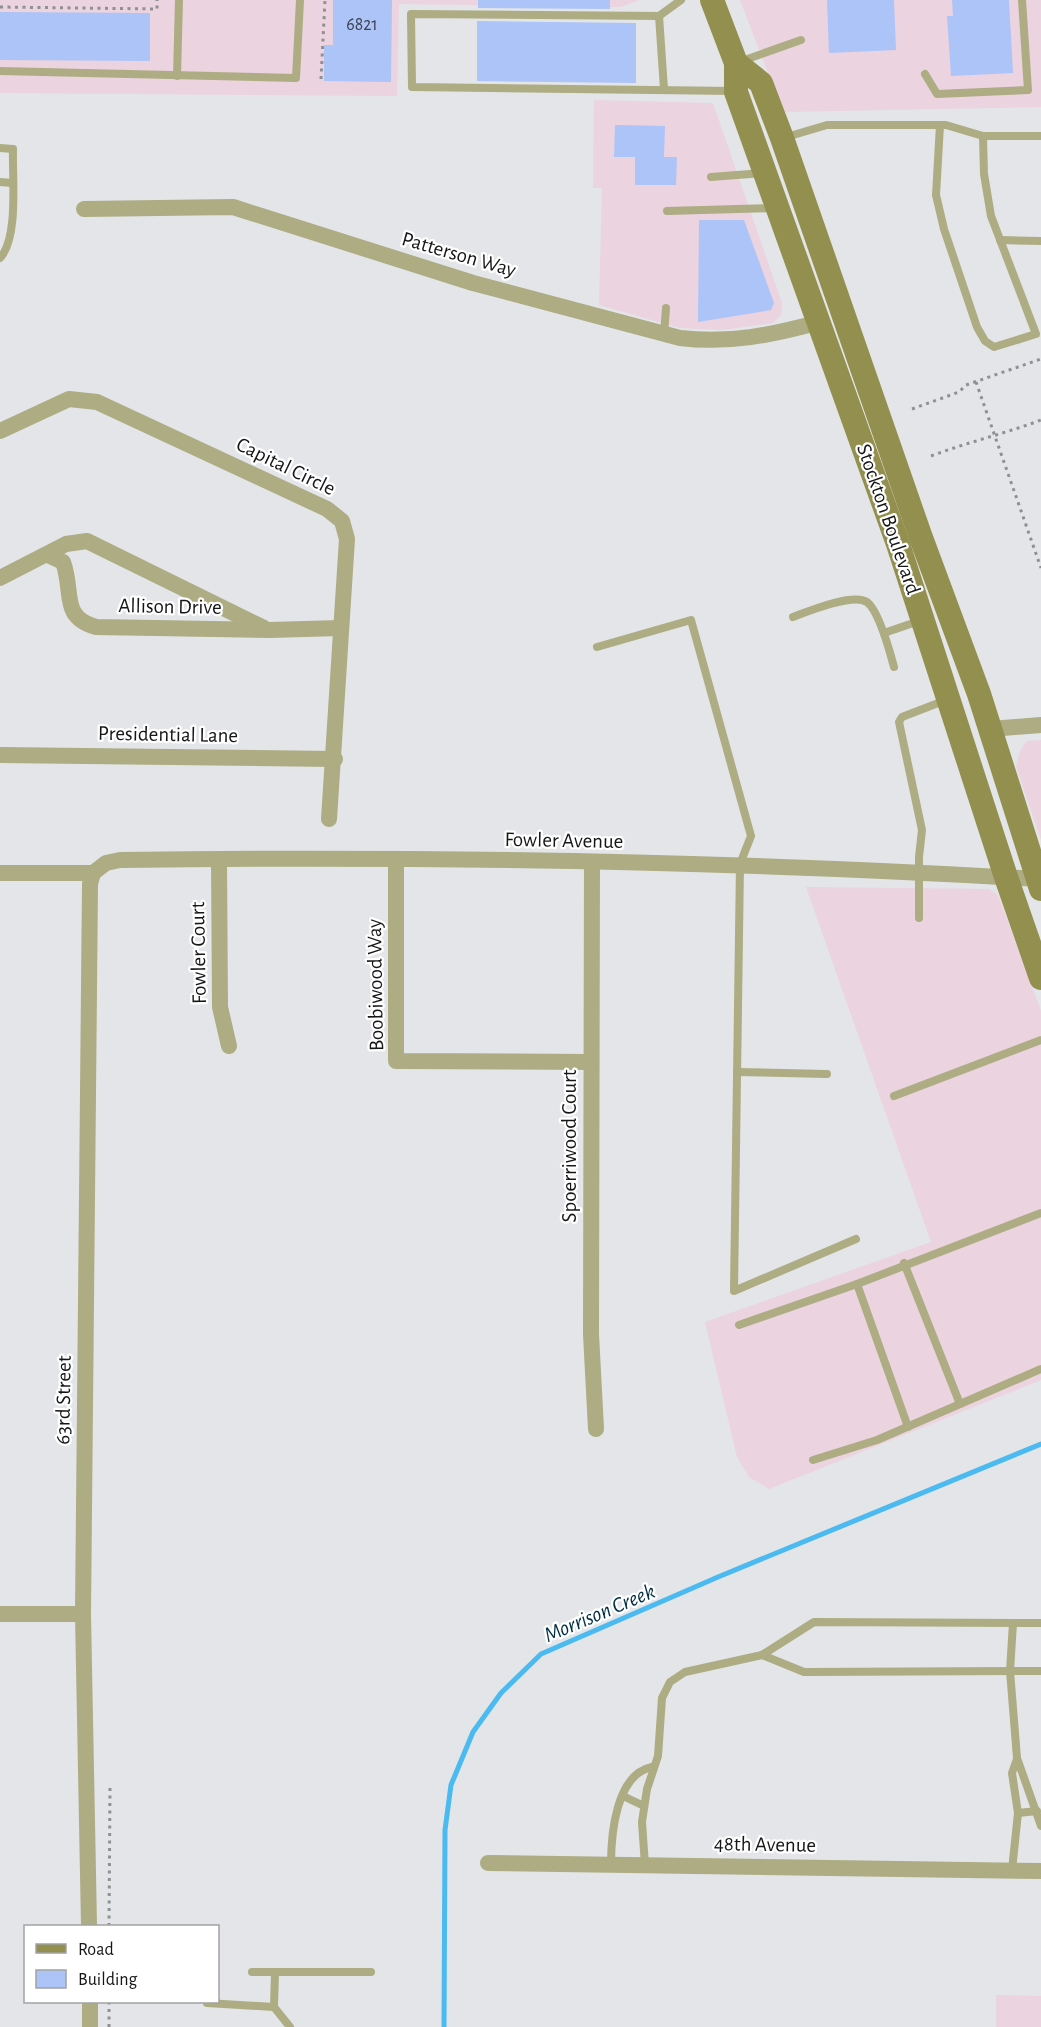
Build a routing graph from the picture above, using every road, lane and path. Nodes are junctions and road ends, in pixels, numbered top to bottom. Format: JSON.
{"nodes":[{"id":1,"x":157,"y":0,"type":"edge"},
{"id":2,"x":179,"y":0,"type":"edge"},
{"id":3,"x":300,"y":0,"type":"edge"},
{"id":4,"x":325,"y":0,"type":"edge"},
{"id":5,"x":681,"y":0,"type":"edge"},
{"id":6,"x":711,"y":0,"type":"edge"},
{"id":7,"x":1023,"y":0,"type":"edge"},
{"id":8,"x":0,"y":7,"type":"edge"},
{"id":9,"x":659,"y":16,"type":"junction"},
{"id":10,"x":801,"y":40,"type":"dead end"},
{"id":11,"x":736,"y":63,"type":"junction"},
{"id":12,"x":0,"y":71,"type":"edge"},
{"id":13,"x":925,"y":75,"type":"dead end"},
{"id":14,"x":177,"y":76,"type":"junction"},
{"id":15,"x":321,"y":80,"type":"dead end"},
{"id":16,"x":664,"y":89,"type":"junction"},
{"id":17,"x":736,"y":92,"type":"junction"},
{"id":18,"x":939,"y":125,"type":"junction"},
{"id":19,"x":983,"y":136,"type":"junction"},
{"id":20,"x":1041,"y":136,"type":"edge"},
{"id":21,"x":782,"y":138,"type":"junction"},
{"id":22,"x":0,"y":148,"type":"edge"},
{"id":23,"x":764,"y":173,"type":"junction"},
{"id":24,"x":711,"y":177,"type":"dead end"},
{"id":25,"x":0,"y":182,"type":"edge"},
{"id":26,"x":12,"y":183,"type":"junction"},
{"id":27,"x":777,"y":208,"type":"junction"},
{"id":28,"x":84,"y":209,"type":"dead end"},
{"id":29,"x":667,"y":211,"type":"dead end"},
{"id":30,"x":0,"y":233,"type":"edge"},
{"id":31,"x":11,"y":233,"type":"junction"},
{"id":32,"x":1000,"y":240,"type":"junction"},
{"id":33,"x":1041,"y":241,"type":"edge"},
{"id":34,"x":0,"y":258,"type":"edge"},
{"id":35,"x":666,"y":308,"type":"dead end"},
{"id":36,"x":820,"y":322,"type":"junction"},
{"id":37,"x":1039,"y":333,"type":"edge"},
{"id":38,"x":663,"y":336,"type":"junction"},
{"id":39,"x":1041,"y":359,"type":"edge"},
{"id":40,"x":976,"y":382,"type":"junction"},
{"id":41,"x":912,"y":409,"type":"dead end"},
{"id":42,"x":1041,"y":420,"type":"edge"},
{"id":43,"x":0,"y":431,"type":"edge"},
{"id":44,"x":995,"y":437,"type":"junction"},
{"id":45,"x":891,"y":453,"type":"junction"},
{"id":46,"x":931,"y":456,"type":"dead end"},
{"id":47,"x":48,"y":555,"type":"junction"},
{"id":48,"x":1041,"y":568,"type":"edge"},
{"id":49,"x":0,"y":578,"type":"edge"},
{"id":50,"x":794,"y":617,"type":"dead end"},
{"id":51,"x":923,"y":620,"type":"junction"},
{"id":52,"x":341,"y":628,"type":"junction"},
{"id":53,"x":269,"y":630,"type":"junction"},
{"id":54,"x":884,"y":633,"type":"junction"},
{"id":55,"x":597,"y":647,"type":"dead end"},
{"id":56,"x":894,"y":667,"type":"dead end"},
{"id":57,"x":949,"y":699,"type":"junction"},
{"id":58,"x":1041,"y":725,"type":"edge"},
{"id":59,"x":991,"y":729,"type":"junction"},
{"id":60,"x":962,"y":741,"type":"junction"},
{"id":61,"x":0,"y":754,"type":"edge"},
{"id":62,"x":334,"y":759,"type":"junction"},
{"id":63,"x":329,"y":819,"type":"dead end"},
{"id":64,"x":219,"y":859,"type":"junction"},
{"id":65,"x":396,"y":860,"type":"junction"},
{"id":66,"x":592,"y":862,"type":"junction"},
{"id":67,"x":740,"y":864,"type":"junction"},
{"id":68,"x":0,"y":873,"type":"edge"},
{"id":69,"x":93,"y":873,"type":"junction"},
{"id":70,"x":919,"y":874,"type":"junction"},
{"id":71,"x":1006,"y":878,"type":"junction"},
{"id":72,"x":1040,"y":883,"type":"edge"},
{"id":73,"x":919,"y":918,"type":"dead end"},
{"id":74,"x":1041,"y":978,"type":"edge"},
{"id":75,"x":1041,"y":1040,"type":"edge"},
{"id":76,"x":229,"y":1047,"type":"dead end"},
{"id":77,"x":591,"y":1062,"type":"junction"},
{"id":78,"x":737,"y":1072,"type":"junction"},
{"id":79,"x":827,"y":1074,"type":"dead end"},
{"id":80,"x":894,"y":1096,"type":"dead end"},
{"id":81,"x":1041,"y":1213,"type":"edge"},
{"id":82,"x":856,"y":1239,"type":"dead end"},
{"id":83,"x":904,"y":1263,"type":"junction"},
{"id":84,"x":857,"y":1284,"type":"junction"},
{"id":85,"x":739,"y":1325,"type":"dead end"},
{"id":86,"x":1041,"y":1369,"type":"edge"},
{"id":87,"x":960,"y":1404,"type":"junction"},
{"id":88,"x":908,"y":1427,"type":"junction"},
{"id":89,"x":596,"y":1429,"type":"dead end"},
{"id":90,"x":813,"y":1460,"type":"dead end"},
{"id":91,"x":0,"y":1614,"type":"edge"},
{"id":92,"x":83,"y":1614,"type":"junction"},
{"id":93,"x":1013,"y":1623,"type":"junction"},
{"id":94,"x":1041,"y":1623,"type":"edge"},
{"id":95,"x":762,"y":1655,"type":"junction"},
{"id":96,"x":1010,"y":1671,"type":"junction"},
{"id":97,"x":1041,"y":1671,"type":"edge"},
{"id":98,"x":1017,"y":1758,"type":"junction"},
{"id":99,"x":652,"y":1767,"type":"junction"},
{"id":100,"x":110,"y":1788,"type":"dead end"},
{"id":101,"x":623,"y":1797,"type":"junction"},
{"id":102,"x":644,"y":1806,"type":"junction"},
{"id":103,"x":1037,"y":1811,"type":"junction"},
{"id":104,"x":1018,"y":1813,"type":"junction"},
{"id":105,"x":1041,"y":1826,"type":"edge"},
{"id":106,"x":488,"y":1863,"type":"dead end"},
{"id":107,"x":611,"y":1864,"type":"junction"},
{"id":108,"x":645,"y":1865,"type":"junction"},
{"id":109,"x":1012,"y":1870,"type":"junction"},
{"id":110,"x":1041,"y":1871,"type":"edge"},
{"id":111,"x":88,"y":1925,"type":"edge"},
{"id":112,"x":109,"y":1925,"type":"edge"},
{"id":113,"x":252,"y":1972,"type":"dead end"},
{"id":114,"x":275,"y":1972,"type":"junction"},
{"id":115,"x":371,"y":1972,"type":"dead end"},
{"id":116,"x":90,"y":2003,"type":"edge"},
{"id":117,"x":109,"y":2003,"type":"edge"},
{"id":118,"x":207,"y":2003,"type":"dead end"},
{"id":119,"x":274,"y":2007,"type":"junction"},
{"id":120,"x":90,"y":2027,"type":"edge"},
{"id":121,"x":109,"y":2027,"type":"edge"},
{"id":122,"x":290,"y":2027,"type":"edge"}],
"edges":[{"from":1,"to":8,"type":"path"},
{"from":2,"to":14,"type":"lane"},
{"from":3,"to":14,"type":"lane"},
{"from":4,"to":15,"type":"path"},
{"from":5,"to":9,"type":"lane"},
{"from":6,"to":11,"type":"main road","name":"Stockton Boulevard"},
{"from":7,"to":13,"type":"lane"},
{"from":9,"to":16,"type":"lane"},
{"from":9,"to":16,"type":"lane"},
{"from":10,"to":11,"type":"lane"},
{"from":11,"to":17,"type":"main road","name":"Stockton Boulevard"},
{"from":11,"to":21,"type":"main road","name":"Stockton Boulevard"},
{"from":12,"to":14,"type":"lane"},
{"from":16,"to":17,"type":"lane"},
{"from":17,"to":23,"type":"main road","name":"Stockton Boulevard"},
{"from":18,"to":19,"type":"lane"},
{"from":18,"to":21,"type":"lane"},
{"from":18,"to":37,"type":"lane"},
{"from":19,"to":20,"type":"lane"},
{"from":19,"to":32,"type":"lane"},
{"from":21,"to":45,"type":"main road","name":"Stockton Boulevard"},
{"from":22,"to":26,"type":"lane"},
{"from":23,"to":24,"type":"lane"},
{"from":23,"to":27,"type":"main road","name":"Stockton Boulevard"},
{"from":25,"to":26,"type":"lane"},
{"from":26,"to":31,"type":"lane"},
{"from":27,"to":29,"type":"lane"},
{"from":27,"to":36,"type":"main road","name":"Stockton Boulevard"},
{"from":28,"to":38,"type":"street","name":"Patterson Way"},
{"from":30,"to":31,"type":"lane"},
{"from":31,"to":34,"type":"lane"},
{"from":32,"to":33,"type":"lane"},
{"from":32,"to":37,"type":"lane"},
{"from":35,"to":38,"type":"lane"},
{"from":36,"to":38,"type":"street","name":"Patterson Way"},
{"from":36,"to":45,"type":"main road"},
{"from":36,"to":51,"type":"main road","name":"Stockton Boulevard"},
{"from":39,"to":40,"type":"path"},
{"from":40,"to":41,"type":"path"},
{"from":40,"to":44,"type":"path"},
{"from":42,"to":44,"type":"path"},
{"from":43,"to":52,"type":"street","name":"Capital Circle"},
{"from":44,"to":46,"type":"path"},
{"from":44,"to":48,"type":"path"},
{"from":45,"to":59,"type":"main road","name":"Stockton Boulevard"},
{"from":47,"to":49,"type":"street"},
{"from":47,"to":53,"type":"street"},
{"from":47,"to":53,"type":"street","name":"Allison Drive"},
{"from":50,"to":54,"type":"lane"},
{"from":51,"to":54,"type":"lane"},
{"from":51,"to":57,"type":"main road","name":"Stockton Boulevard"},
{"from":52,"to":53,"type":"street","name":"Allison Drive"},
{"from":52,"to":62,"type":"street","name":"Capital Circle"},
{"from":54,"to":56,"type":"lane"},
{"from":55,"to":67,"type":"lane"},
{"from":57,"to":60,"type":"main road","name":"Stockton Boulevard"},
{"from":57,"to":70,"type":"lane"},
{"from":58,"to":59,"type":"street"},
{"from":59,"to":60,"type":"main road"},
{"from":59,"to":72,"type":"main road","name":"Stockton Boulevard"},
{"from":60,"to":71,"type":"main road","name":"Stockton Boulevard"},
{"from":61,"to":62,"type":"street","name":"Presidential Lane"},
{"from":62,"to":63,"type":"street","name":"Capital Circle"},
{"from":64,"to":65,"type":"street","name":"Fowler Avenue"},
{"from":64,"to":69,"type":"street","name":"Fowler Avenue"},
{"from":64,"to":76,"type":"street","name":"Fowler Court"},
{"from":65,"to":66,"type":"street","name":"Fowler Avenue"},
{"from":65,"to":77,"type":"street","name":"Boobiwood Way"},
{"from":66,"to":67,"type":"street","name":"Fowler Avenue"},
{"from":66,"to":77,"type":"street","name":"Spoerriwood Court"},
{"from":67,"to":70,"type":"street","name":"Fowler Avenue"},
{"from":67,"to":78,"type":"lane"},
{"from":68,"to":69,"type":"street"},
{"from":69,"to":92,"type":"street","name":"63rd Street"},
{"from":70,"to":71,"type":"street","name":"Fowler Avenue"},
{"from":70,"to":73,"type":"lane"},
{"from":71,"to":72,"type":"street","name":"Fowler Avenue"},
{"from":71,"to":74,"type":"main road","name":"Stockton Boulevard"},
{"from":75,"to":80,"type":"lane"},
{"from":77,"to":89,"type":"street","name":"Spoerriwood Court"},
{"from":78,"to":79,"type":"lane"},
{"from":78,"to":82,"type":"lane"},
{"from":81,"to":83,"type":"lane"},
{"from":83,"to":84,"type":"lane"},
{"from":83,"to":87,"type":"lane"},
{"from":84,"to":85,"type":"lane"},
{"from":84,"to":88,"type":"lane"},
{"from":86,"to":87,"type":"lane"},
{"from":87,"to":88,"type":"lane"},
{"from":88,"to":90,"type":"lane"},
{"from":91,"to":92,"type":"street"},
{"from":92,"to":111,"type":"street","name":"63rd Street"},
{"from":93,"to":94,"type":"lane"},
{"from":93,"to":95,"type":"lane"},
{"from":93,"to":96,"type":"lane"},
{"from":95,"to":96,"type":"lane"},
{"from":95,"to":99,"type":"lane"},
{"from":96,"to":97,"type":"lane"},
{"from":96,"to":98,"type":"lane"},
{"from":98,"to":103,"type":"lane"},
{"from":98,"to":104,"type":"lane"},
{"from":99,"to":101,"type":"lane"},
{"from":99,"to":102,"type":"lane"},
{"from":100,"to":112,"type":"path"},
{"from":101,"to":102,"type":"lane"},
{"from":101,"to":107,"type":"lane"},
{"from":102,"to":108,"type":"lane"},
{"from":103,"to":104,"type":"lane"},
{"from":103,"to":105,"type":"lane"},
{"from":104,"to":109,"type":"lane"},
{"from":106,"to":107,"type":"street","name":"48th Avenue"},
{"from":107,"to":108,"type":"street","name":"48th Avenue"},
{"from":108,"to":109,"type":"street","name":"48th Avenue"},
{"from":109,"to":110,"type":"street","name":"48th Avenue"},
{"from":113,"to":114,"type":"lane"},
{"from":114,"to":115,"type":"lane"},
{"from":114,"to":119,"type":"lane"},
{"from":116,"to":120,"type":"street"},
{"from":117,"to":121,"type":"path"},
{"from":118,"to":119,"type":"lane"},
{"from":119,"to":122,"type":"lane"}]}
